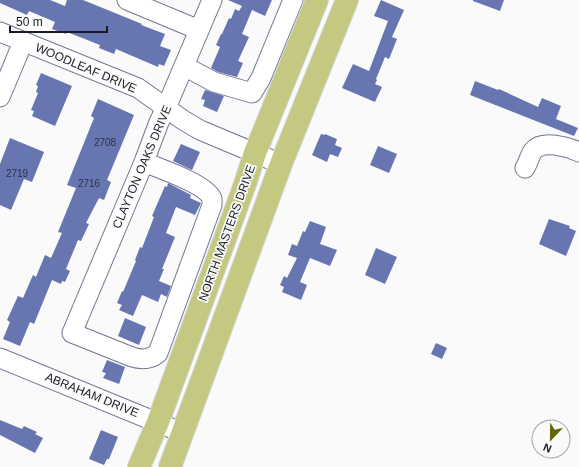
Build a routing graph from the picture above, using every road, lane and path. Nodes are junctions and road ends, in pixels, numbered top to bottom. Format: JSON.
{"nodes":[{"id":1,"x":127,"y":0,"type":"edge"},
{"id":2,"x":212,"y":0,"type":"edge"},
{"id":3,"x":293,"y":0,"type":"edge"},
{"id":4,"x":317,"y":0,"type":"edge"},
{"id":5,"x":347,"y":0,"type":"edge"},
{"id":6,"x":199,"y":30,"type":"junction"},
{"id":7,"x":0,"y":32,"type":"edge"},
{"id":8,"x":23,"y":42,"type":"junction"},
{"id":9,"x":184,"y":66,"type":"junction"},
{"id":10,"x":0,"y":97,"type":"edge"},
{"id":11,"x":166,"y":108,"type":"junction"},
{"id":12,"x":579,"y":152,"type":"edge"},
{"id":13,"x":255,"y":153,"type":"junction"},
{"id":14,"x":144,"y":162,"type":"junction"},
{"id":15,"x":281,"y":164,"type":"junction"},
{"id":16,"x":525,"y":168,"type":"dead end"},
{"id":17,"x":0,"y":358,"type":"edge"},
{"id":18,"x":158,"y":422,"type":"junction"},
{"id":19,"x":183,"y":433,"type":"junction"},
{"id":20,"x":139,"y":467,"type":"edge"},
{"id":21,"x":170,"y":467,"type":"edge"}],
"edges":[{"from":1,"to":6,"type":"street"},
{"from":2,"to":6,"type":"street","name":"CLAYTON OAKS DRIVE"},
{"from":3,"to":9,"type":"street"},
{"from":4,"to":13,"type":"main road","name":"NORTH MASTERS DRIVE"},
{"from":5,"to":15,"type":"main road"},
{"from":6,"to":9,"type":"street","name":"CLAYTON OAKS DRIVE"},
{"from":7,"to":8,"type":"street","name":"WOODLEAF DRIVE"},
{"from":8,"to":10,"type":"street"},
{"from":8,"to":11,"type":"street","name":"WOODLEAF DRIVE"},
{"from":9,"to":11,"type":"street","name":"CLAYTON OAKS DRIVE"},
{"from":11,"to":13,"type":"street","name":"WOODLEAF DRIVE"},
{"from":11,"to":14,"type":"street","name":"CLAYTON OAKS DRIVE"},
{"from":12,"to":16,"type":"street"},
{"from":13,"to":15,"type":"street","name":"WOODLEAF DRIVE"},
{"from":13,"to":18,"type":"main road","name":"NORTH MASTERS DRIVE"},
{"from":14,"to":14,"type":"street","name":"CLAYTON OAKS DRIVE"},
{"from":15,"to":19,"type":"main road"},
{"from":17,"to":18,"type":"street","name":"ABRAHAM DRIVE"},
{"from":18,"to":19,"type":"street","name":"ABRAHAM DRIVE"},
{"from":18,"to":20,"type":"main road","name":"NORTH MASTERS DRIVE"},
{"from":19,"to":21,"type":"main road"}]}
